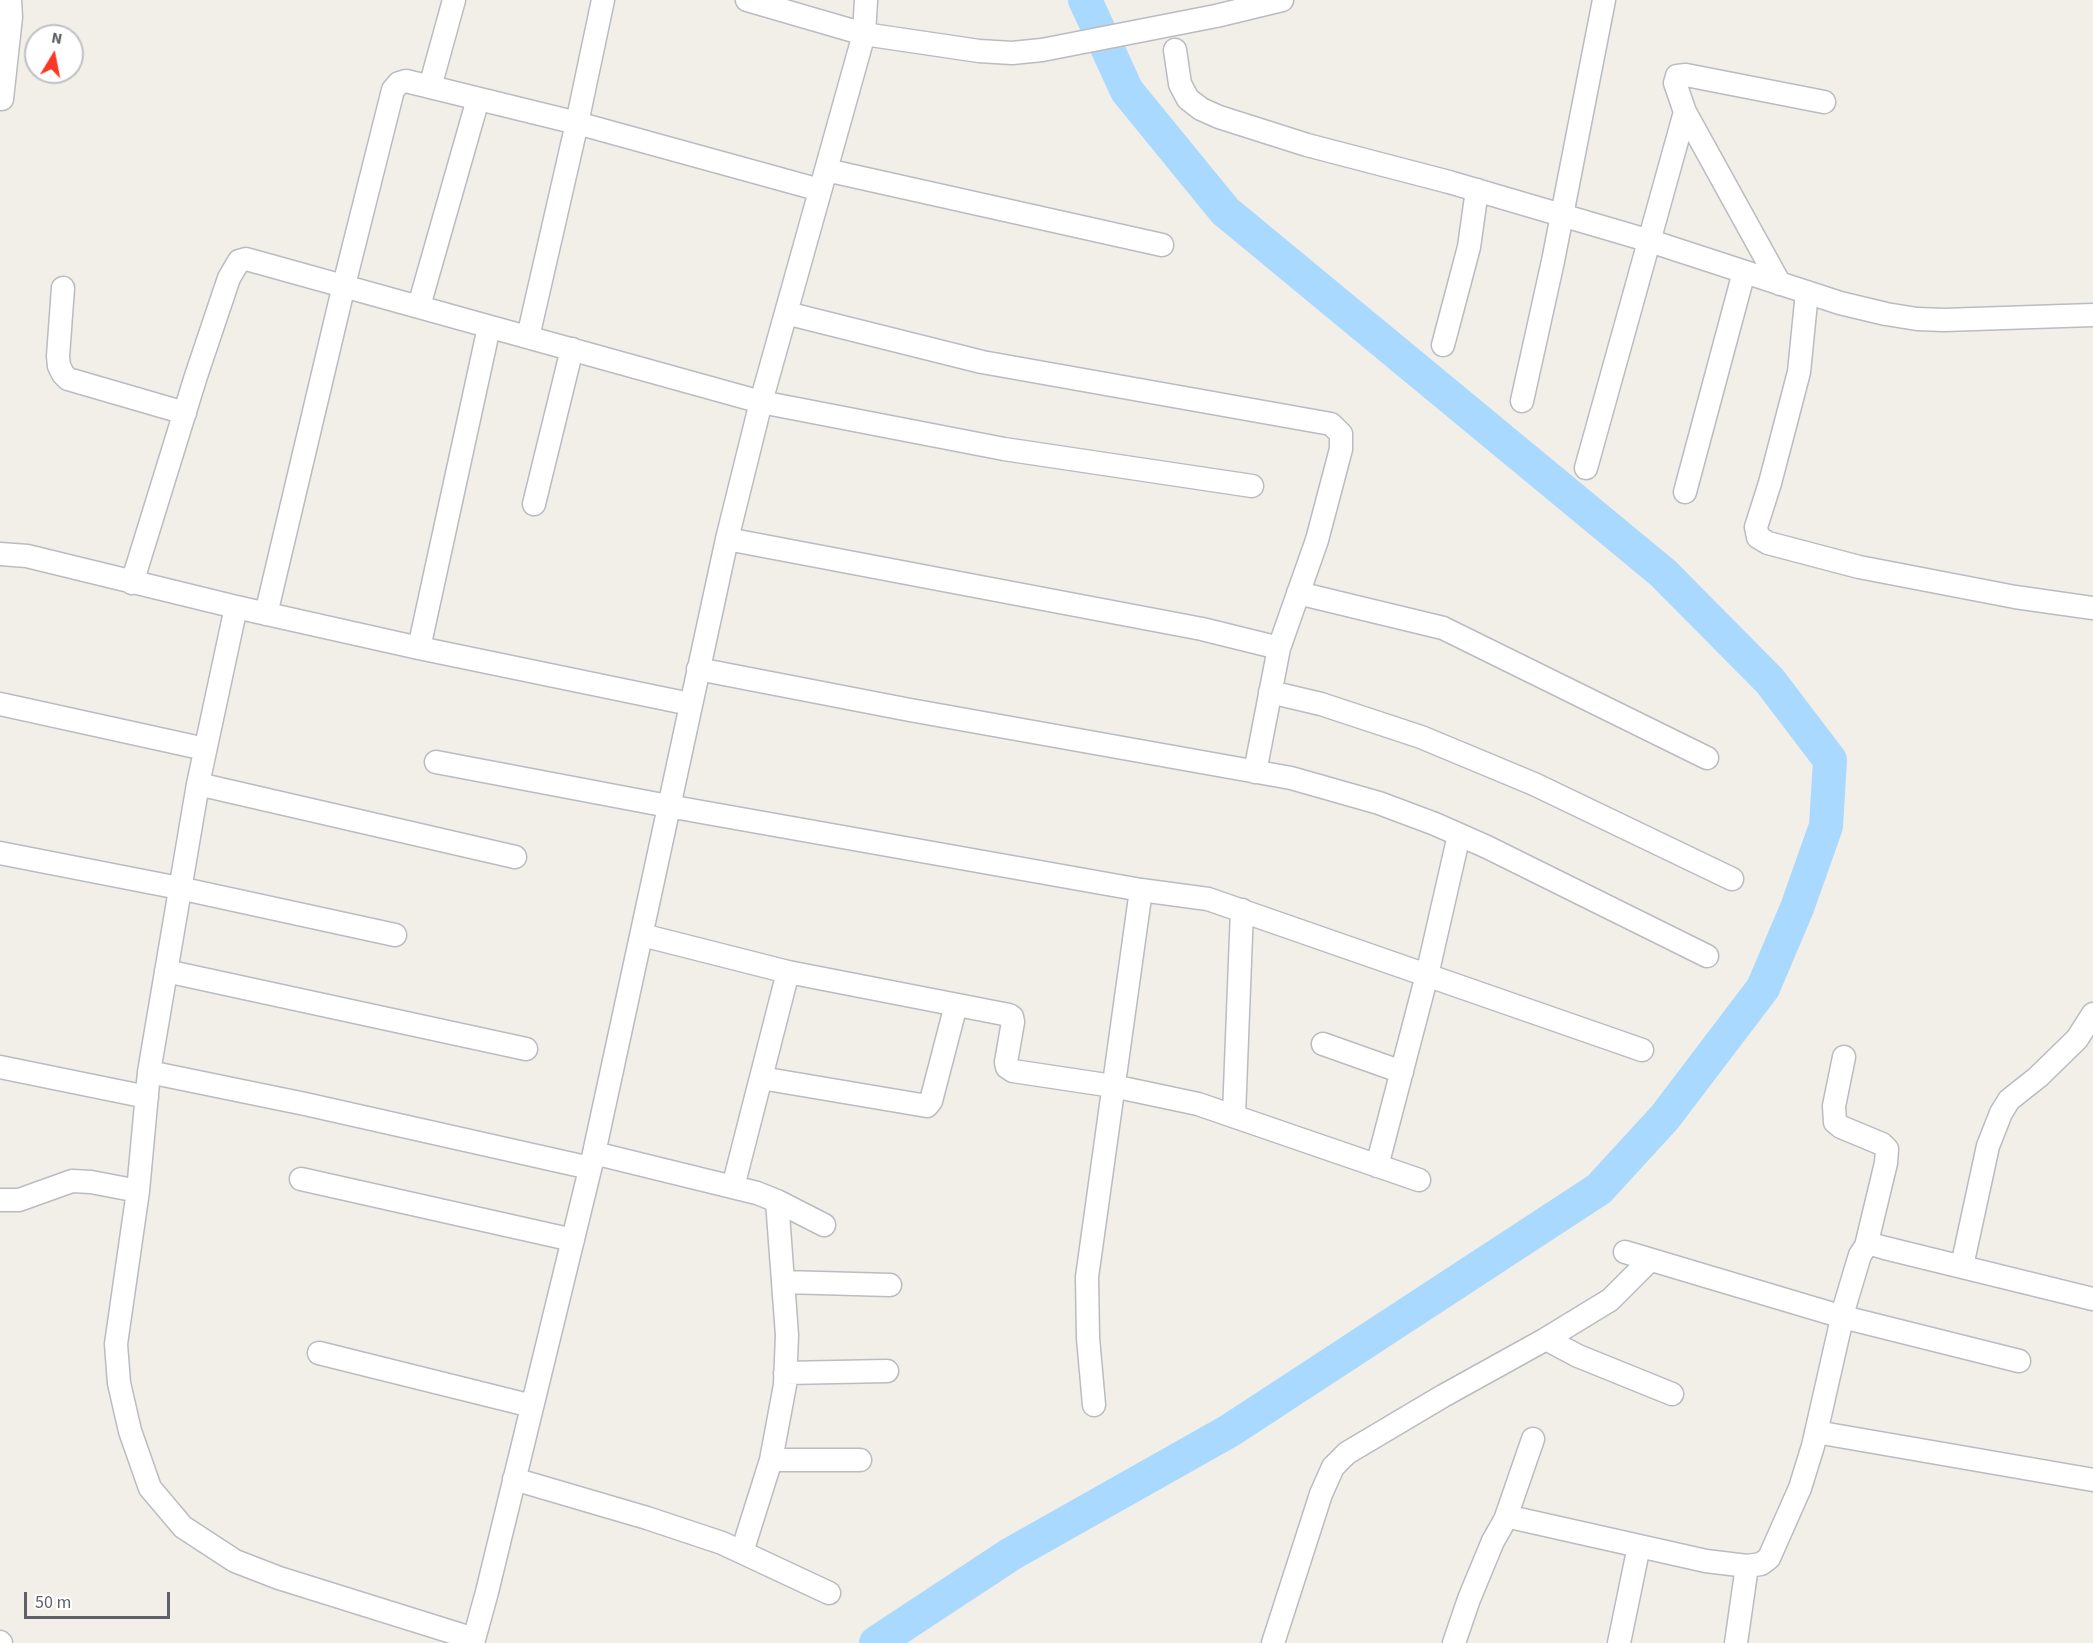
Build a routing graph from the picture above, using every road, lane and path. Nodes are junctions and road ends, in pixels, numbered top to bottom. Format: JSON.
{"nodes":[{"id":1,"x":10,"y":0,"type":"edge"},
{"id":2,"x":454,"y":0,"type":"edge"},
{"id":3,"x":603,"y":0,"type":"edge"},
{"id":4,"x":747,"y":0,"type":"edge"},
{"id":5,"x":866,"y":0,"type":"edge"},
{"id":6,"x":1282,"y":0,"type":"edge"},
{"id":7,"x":1604,"y":0,"type":"edge"},
{"id":8,"x":864,"y":34,"type":"junction"},
{"id":9,"x":1175,"y":50,"type":"dead end"},
{"id":10,"x":430,"y":87,"type":"junction"},
{"id":11,"x":2,"y":99,"type":"dead end"},
{"id":12,"x":478,"y":99,"type":"junction"},
{"id":13,"x":1824,"y":102,"type":"dead end"},
{"id":14,"x":1685,"y":112,"type":"junction"},
{"id":15,"x":577,"y":123,"type":"junction"},
{"id":16,"x":823,"y":180,"type":"junction"},
{"id":17,"x":1478,"y":190,"type":"junction"},
{"id":18,"x":1562,"y":215,"type":"junction"},
{"id":19,"x":1650,"y":241,"type":"junction"},
{"id":20,"x":1162,"y":245,"type":"dead end"},
{"id":21,"x":1744,"y":272,"type":"junction"},
{"id":22,"x":1780,"y":284,"type":"junction"},
{"id":23,"x":344,"y":285,"type":"junction"},
{"id":24,"x":63,"y":288,"type":"dead end"},
{"id":25,"x":1807,"y":292,"type":"junction"},
{"id":26,"x":419,"y":306,"type":"junction"},
{"id":27,"x":786,"y":313,"type":"junction"},
{"id":28,"x":2093,"y":315,"type":"edge"},
{"id":29,"x":489,"y":327,"type":"junction"},
{"id":30,"x":528,"y":337,"type":"junction"},
{"id":31,"x":1443,"y":345,"type":"dead end"},
{"id":32,"x":572,"y":349,"type":"junction"},
{"id":33,"x":1522,"y":401,"type":"dead end"},
{"id":34,"x":761,"y":402,"type":"junction"},
{"id":35,"x":185,"y":413,"type":"junction"},
{"id":36,"x":1586,"y":468,"type":"dead end"},
{"id":37,"x":1252,"y":486,"type":"dead end"},
{"id":38,"x":1685,"y":492,"type":"dead end"},
{"id":39,"x":534,"y":504,"type":"dead end"},
{"id":40,"x":727,"y":539,"type":"junction"},
{"id":41,"x":0,"y":554,"type":"edge"},
{"id":42,"x":132,"y":583,"type":"junction"},
{"id":43,"x":1298,"y":593,"type":"junction"},
{"id":44,"x":236,"y":607,"type":"junction"},
{"id":45,"x":2093,"y":608,"type":"edge"},
{"id":46,"x":266,"y":614,"type":"junction"},
{"id":47,"x":419,"y":648,"type":"junction"},
{"id":48,"x":1279,"y":648,"type":"junction"},
{"id":49,"x":698,"y":669,"type":"junction"},
{"id":50,"x":1270,"y":692,"type":"junction"},
{"id":51,"x":0,"y":704,"type":"edge"},
{"id":52,"x":690,"y":704,"type":"junction"},
{"id":53,"x":205,"y":749,"type":"junction"},
{"id":54,"x":1707,"y":758,"type":"dead end"},
{"id":55,"x":436,"y":762,"type":"dead end"},
{"id":56,"x":1255,"y":772,"type":"junction"},
{"id":57,"x":198,"y":784,"type":"junction"},
{"id":58,"x":668,"y":806,"type":"junction"},
{"id":59,"x":1459,"y":835,"type":"junction"},
{"id":60,"x":0,"y":853,"type":"edge"},
{"id":61,"x":515,"y":857,"type":"dead end"},
{"id":62,"x":1732,"y":879,"type":"dead end"},
{"id":63,"x":179,"y":888,"type":"junction"},
{"id":64,"x":1141,"y":890,"type":"junction"},
{"id":65,"x":1242,"y":910,"type":"junction"},
{"id":66,"x":395,"y":935,"type":"dead end"},
{"id":67,"x":642,"y":935,"type":"junction"},
{"id":68,"x":1707,"y":956,"type":"dead end"},
{"id":69,"x":165,"y":971,"type":"junction"},
{"id":70,"x":789,"y":972,"type":"junction"},
{"id":71,"x":1427,"y":975,"type":"junction"},
{"id":72,"x":956,"y":1005,"type":"junction"},
{"id":73,"x":2093,"y":1014,"type":"edge"},
{"id":74,"x":1323,"y":1044,"type":"dead end"},
{"id":75,"x":526,"y":1049,"type":"dead end"},
{"id":76,"x":1642,"y":1050,"type":"dead end"},
{"id":77,"x":1844,"y":1057,"type":"dead end"},
{"id":78,"x":0,"y":1067,"type":"edge"},
{"id":79,"x":1402,"y":1071,"type":"junction"},
{"id":80,"x":149,"y":1072,"type":"junction"},
{"id":81,"x":761,"y":1078,"type":"junction"},
{"id":82,"x":1113,"y":1086,"type":"junction"},
{"id":83,"x":147,"y":1096,"type":"junction"},
{"id":84,"x":1234,"y":1115,"type":"junction"},
{"id":85,"x":592,"y":1160,"type":"junction"},
{"id":86,"x":1377,"y":1166,"type":"junction"},
{"id":87,"x":301,"y":1179,"type":"dead end"},
{"id":88,"x":1419,"y":1180,"type":"dead end"},
{"id":89,"x":733,"y":1187,"type":"junction"},
{"id":90,"x":138,"y":1191,"type":"junction"},
{"id":91,"x":0,"y":1200,"type":"edge"},
{"id":92,"x":777,"y":1201,"type":"junction"},
{"id":93,"x":824,"y":1225,"type":"dead end"},
{"id":94,"x":573,"y":1240,"type":"junction"},
{"id":95,"x":1866,"y":1246,"type":"junction"},
{"id":96,"x":1625,"y":1252,"type":"dead end"},
{"id":97,"x":1650,"y":1260,"type":"junction"},
{"id":98,"x":1962,"y":1266,"type":"junction"},
{"id":99,"x":784,"y":1282,"type":"junction"},
{"id":100,"x":890,"y":1285,"type":"dead end"},
{"id":101,"x":2093,"y":1299,"type":"edge"},
{"id":102,"x":1843,"y":1317,"type":"junction"},
{"id":103,"x":1546,"y":1339,"type":"junction"},
{"id":104,"x":319,"y":1353,"type":"dead end"},
{"id":105,"x":2019,"y":1361,"type":"dead end"},
{"id":106,"x":887,"y":1371,"type":"dead end"},
{"id":107,"x":785,"y":1374,"type":"junction"},
{"id":108,"x":1672,"y":1394,"type":"dead end"},
{"id":109,"x":1095,"y":1405,"type":"dead end"},
{"id":110,"x":532,"y":1406,"type":"junction"},
{"id":111,"x":1816,"y":1432,"type":"junction"},
{"id":112,"x":1533,"y":1438,"type":"dead end"},
{"id":113,"x":771,"y":1460,"type":"junction"},
{"id":114,"x":860,"y":1460,"type":"dead end"},
{"id":115,"x":514,"y":1479,"type":"junction"},
{"id":116,"x":2093,"y":1480,"type":"edge"},
{"id":117,"x":1504,"y":1520,"type":"junction"},
{"id":118,"x":1639,"y":1546,"type":"junction"},
{"id":119,"x":742,"y":1552,"type":"junction"},
{"id":120,"x":1747,"y":1566,"type":"junction"},
{"id":121,"x":829,"y":1593,"type":"dead end"},
{"id":122,"x":473,"y":1641,"type":"edge"},
{"id":123,"x":1273,"y":1643,"type":"edge"},
{"id":124,"x":1454,"y":1643,"type":"edge"},
{"id":125,"x":1619,"y":1643,"type":"edge"},
{"id":126,"x":1736,"y":1643,"type":"edge"}],
"edges":[{"from":1,"to":11,"type":"street"},
{"from":2,"to":10,"type":"street"},
{"from":3,"to":15,"type":"street"},
{"from":4,"to":8,"type":"street"},
{"from":5,"to":8,"type":"street"},
{"from":6,"to":8,"type":"street"},
{"from":7,"to":18,"type":"street"},
{"from":8,"to":16,"type":"street"},
{"from":9,"to":17,"type":"street"},
{"from":10,"to":12,"type":"street"},
{"from":10,"to":23,"type":"street"},
{"from":12,"to":15,"type":"street"},
{"from":12,"to":26,"type":"street"},
{"from":13,"to":14,"type":"street"},
{"from":14,"to":19,"type":"street"},
{"from":14,"to":22,"type":"street"},
{"from":15,"to":16,"type":"street"},
{"from":15,"to":30,"type":"street"},
{"from":16,"to":20,"type":"street"},
{"from":16,"to":27,"type":"street"},
{"from":17,"to":18,"type":"street"},
{"from":17,"to":31,"type":"street"},
{"from":18,"to":19,"type":"street"},
{"from":18,"to":33,"type":"street"},
{"from":19,"to":21,"type":"street"},
{"from":19,"to":36,"type":"street"},
{"from":21,"to":22,"type":"street"},
{"from":21,"to":38,"type":"street"},
{"from":22,"to":25,"type":"street"},
{"from":23,"to":26,"type":"street"},
{"from":23,"to":35,"type":"street"},
{"from":23,"to":46,"type":"street"},
{"from":24,"to":35,"type":"street"},
{"from":25,"to":28,"type":"street"},
{"from":25,"to":45,"type":"street"},
{"from":26,"to":29,"type":"street"},
{"from":27,"to":34,"type":"street"},
{"from":27,"to":43,"type":"street"},
{"from":29,"to":30,"type":"street"},
{"from":29,"to":47,"type":"street"},
{"from":30,"to":32,"type":"street"},
{"from":32,"to":34,"type":"street"},
{"from":32,"to":39,"type":"street"},
{"from":34,"to":37,"type":"street"},
{"from":34,"to":40,"type":"street"},
{"from":35,"to":42,"type":"street"},
{"from":40,"to":48,"type":"street"},
{"from":40,"to":49,"type":"street"},
{"from":41,"to":42,"type":"street"},
{"from":42,"to":44,"type":"street"},
{"from":43,"to":48,"type":"street"},
{"from":43,"to":54,"type":"street"},
{"from":44,"to":46,"type":"street"},
{"from":44,"to":53,"type":"street"},
{"from":46,"to":47,"type":"street"},
{"from":47,"to":52,"type":"street"},
{"from":48,"to":50,"type":"street"},
{"from":49,"to":52,"type":"street"},
{"from":49,"to":56,"type":"street"},
{"from":50,"to":56,"type":"street"},
{"from":50,"to":62,"type":"street"},
{"from":51,"to":53,"type":"street"},
{"from":52,"to":58,"type":"street"},
{"from":53,"to":57,"type":"street"},
{"from":55,"to":58,"type":"street"},
{"from":56,"to":59,"type":"street"},
{"from":57,"to":61,"type":"street"},
{"from":57,"to":63,"type":"street"},
{"from":58,"to":64,"type":"street"},
{"from":58,"to":67,"type":"street"},
{"from":59,"to":68,"type":"street"},
{"from":59,"to":71,"type":"street"},
{"from":60,"to":63,"type":"street"},
{"from":63,"to":66,"type":"street"},
{"from":63,"to":69,"type":"street"},
{"from":64,"to":65,"type":"street"},
{"from":64,"to":82,"type":"street"},
{"from":65,"to":71,"type":"street"},
{"from":65,"to":84,"type":"street"},
{"from":67,"to":70,"type":"street"},
{"from":67,"to":85,"type":"street"},
{"from":69,"to":75,"type":"street"},
{"from":69,"to":80,"type":"street"},
{"from":70,"to":72,"type":"street"},
{"from":70,"to":81,"type":"street"},
{"from":71,"to":76,"type":"street"},
{"from":71,"to":79,"type":"street"},
{"from":72,"to":81,"type":"street"},
{"from":72,"to":82,"type":"street"},
{"from":73,"to":98,"type":"street"},
{"from":74,"to":79,"type":"street"},
{"from":77,"to":95,"type":"street"},
{"from":78,"to":83,"type":"street"},
{"from":79,"to":86,"type":"street"},
{"from":80,"to":83,"type":"street"},
{"from":80,"to":85,"type":"street"},
{"from":81,"to":89,"type":"street"},
{"from":82,"to":84,"type":"street"},
{"from":82,"to":109,"type":"street"},
{"from":83,"to":90,"type":"street"},
{"from":84,"to":86,"type":"street"},
{"from":85,"to":89,"type":"street"},
{"from":85,"to":94,"type":"street"},
{"from":86,"to":88,"type":"street"},
{"from":87,"to":94,"type":"street"},
{"from":89,"to":92,"type":"street"},
{"from":90,"to":91,"type":"street"},
{"from":90,"to":122,"type":"street"},
{"from":92,"to":93,"type":"street"},
{"from":92,"to":99,"type":"street"},
{"from":94,"to":110,"type":"street"},
{"from":95,"to":98,"type":"street"},
{"from":95,"to":102,"type":"street"},
{"from":96,"to":97,"type":"street"},
{"from":97,"to":102,"type":"street"},
{"from":97,"to":103,"type":"street"},
{"from":98,"to":101,"type":"street"},
{"from":99,"to":100,"type":"street"},
{"from":99,"to":107,"type":"street"},
{"from":102,"to":105,"type":"street"},
{"from":102,"to":111,"type":"street"},
{"from":103,"to":108,"type":"street"},
{"from":103,"to":123,"type":"street"},
{"from":104,"to":110,"type":"street"},
{"from":106,"to":107,"type":"street"},
{"from":107,"to":113,"type":"street"},
{"from":110,"to":115,"type":"street"},
{"from":111,"to":116,"type":"street"},
{"from":111,"to":120,"type":"street"},
{"from":112,"to":117,"type":"street"},
{"from":113,"to":114,"type":"street"},
{"from":113,"to":119,"type":"street"},
{"from":115,"to":119,"type":"street"},
{"from":115,"to":122,"type":"street"},
{"from":117,"to":118,"type":"street"},
{"from":117,"to":124,"type":"street"},
{"from":118,"to":120,"type":"street"},
{"from":118,"to":125,"type":"street"},
{"from":119,"to":121,"type":"street"},
{"from":120,"to":126,"type":"street"}]}
